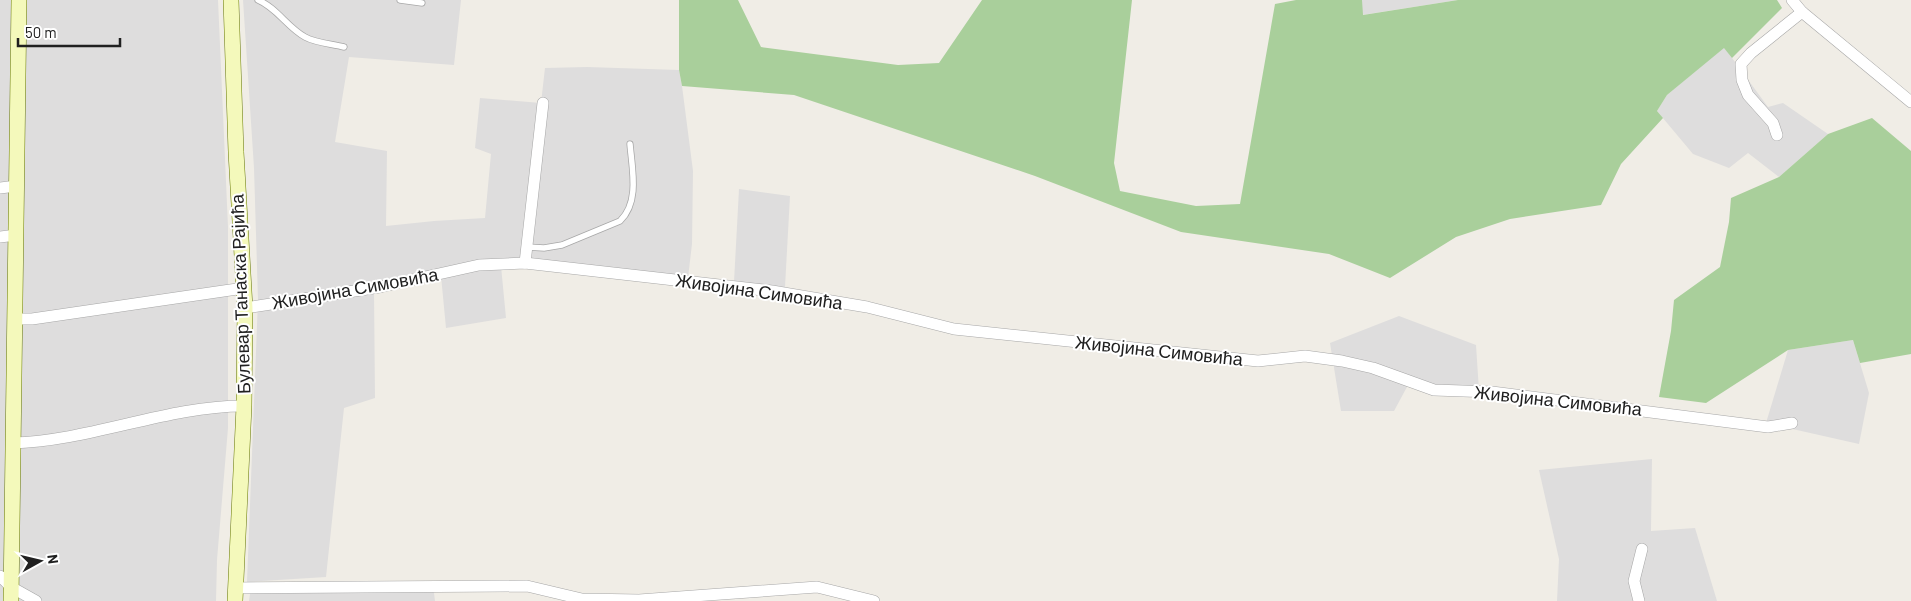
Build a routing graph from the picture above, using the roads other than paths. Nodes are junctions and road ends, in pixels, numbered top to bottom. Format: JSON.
{"nodes":[{"id":1,"x":19,"y":0,"type":"edge"},
{"id":2,"x":231,"y":0,"type":"edge"},
{"id":3,"x":258,"y":0,"type":"edge"},
{"id":4,"x":400,"y":0,"type":"edge"},
{"id":5,"x":1792,"y":0,"type":"edge"},
{"id":6,"x":422,"y":3,"type":"dead end"},
{"id":7,"x":1802,"y":12,"type":"junction"},
{"id":8,"x":344,"y":47,"type":"dead end"},
{"id":9,"x":543,"y":102,"type":"dead end"},
{"id":10,"x":1911,"y":102,"type":"edge"},
{"id":11,"x":1777,"y":135,"type":"dead end"},
{"id":12,"x":630,"y":144,"type":"dead end"},
{"id":13,"x":16,"y":186,"type":"junction"},
{"id":14,"x":0,"y":188,"type":"edge"},
{"id":15,"x":16,"y":235,"type":"junction"},
{"id":16,"x":0,"y":238,"type":"edge"},
{"id":17,"x":526,"y":247,"type":"junction"},
{"id":18,"x":525,"y":263,"type":"junction"},
{"id":19,"x":244,"y":288,"type":"junction"},
{"id":20,"x":245,"y":308,"type":"junction"},
{"id":21,"x":16,"y":319,"type":"junction"},
{"id":22,"x":244,"y":406,"type":"junction"},
{"id":23,"x":1792,"y":423,"type":"dead end"},
{"id":24,"x":12,"y":443,"type":"junction"},
{"id":25,"x":1642,"y":549,"type":"dead end"},
{"id":26,"x":0,"y":576,"type":"edge"},
{"id":27,"x":11,"y":594,"type":"edge"},
{"id":28,"x":235,"y":595,"type":"edge"},
{"id":29,"x":36,"y":601,"type":"edge"},
{"id":30,"x":874,"y":601,"type":"edge"},
{"id":31,"x":1639,"y":601,"type":"edge"}],
"edges":[{"from":1,"to":13,"type":"street"},
{"from":2,"to":19,"type":"street","name":"Булевар Танаска Рајића"},
{"from":3,"to":8,"type":"lane"},
{"from":4,"to":6,"type":"lane"},
{"from":5,"to":7,"type":"street"},
{"from":7,"to":10,"type":"street"},
{"from":7,"to":11,"type":"street"},
{"from":9,"to":17,"type":"street"},
{"from":12,"to":17,"type":"lane"},
{"from":13,"to":14,"type":"street"},
{"from":13,"to":15,"type":"street"},
{"from":15,"to":16,"type":"street"},
{"from":15,"to":21,"type":"street"},
{"from":17,"to":18,"type":"street"},
{"from":18,"to":20,"type":"street","name":"Живојина Симовића"},
{"from":18,"to":23,"type":"street","name":"Живојина Симовића"},
{"from":19,"to":20,"type":"street","name":"Булевар Танаска Рајића"},
{"from":19,"to":21,"type":"street"},
{"from":20,"to":22,"type":"street","name":"Булевар Танаска Рајића"},
{"from":21,"to":24,"type":"street"},
{"from":22,"to":24,"type":"street"},
{"from":22,"to":28,"type":"street","name":"Булевар Танаска Рајића"},
{"from":24,"to":27,"type":"street"},
{"from":25,"to":31,"type":"street"},
{"from":26,"to":27,"type":"street"},
{"from":27,"to":29,"type":"street"},
{"from":28,"to":30,"type":"street","name":"Булевар Танаска Рајића"}]}
